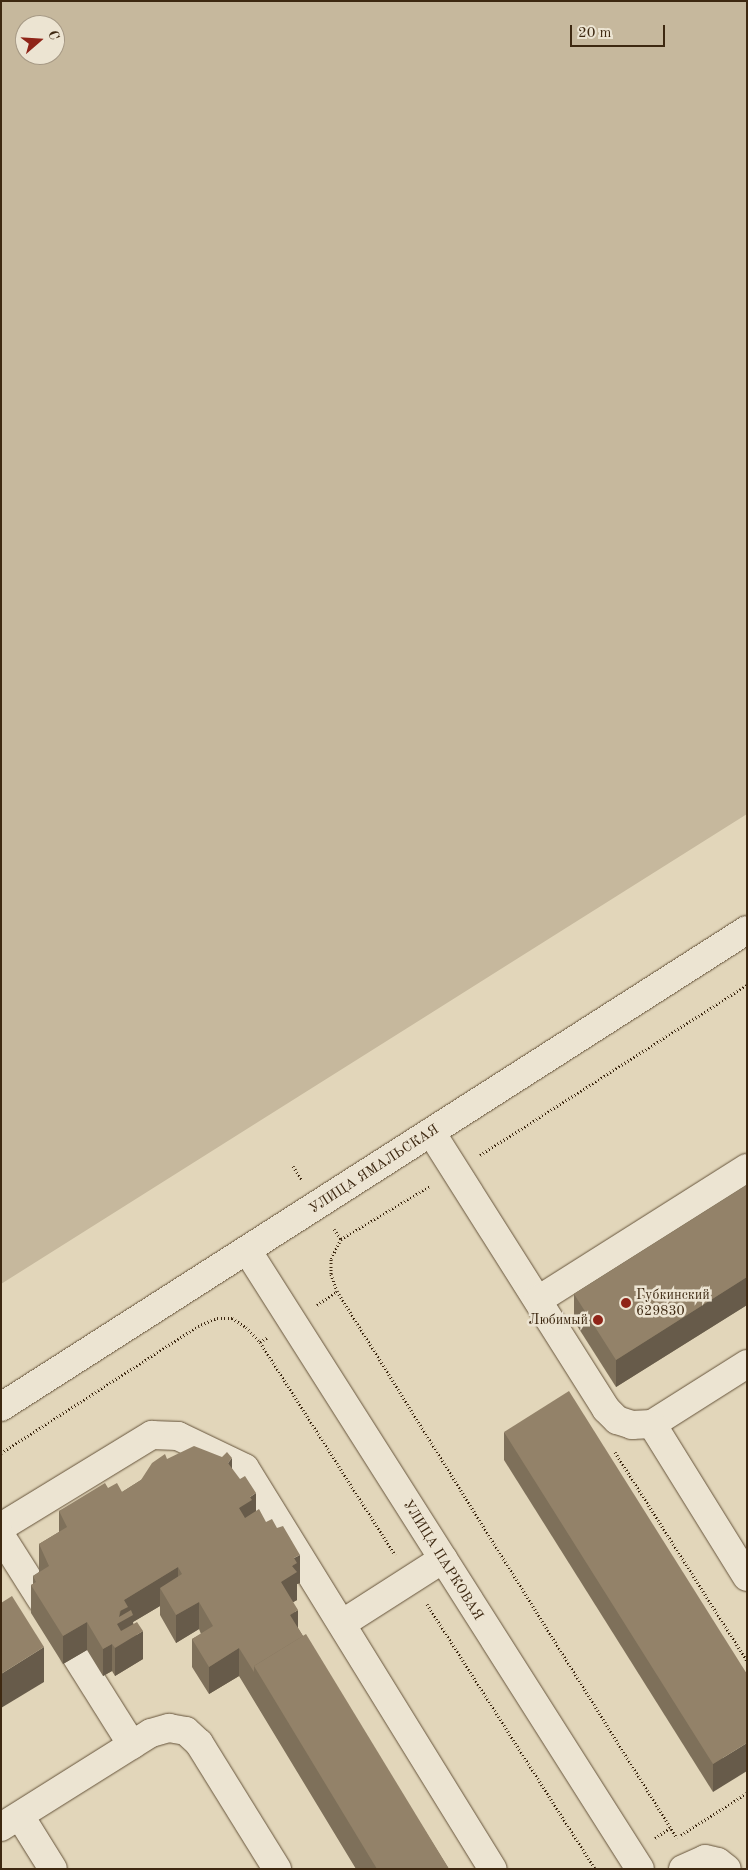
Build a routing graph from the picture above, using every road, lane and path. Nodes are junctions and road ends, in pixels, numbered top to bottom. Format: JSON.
{"nodes":[{"id":1,"x":747,"y":930,"type":"edge"},
{"id":2,"x":747,"y":984,"type":"edge"},
{"id":3,"x":431,"y":1132,"type":"junction"},
{"id":4,"x":747,"y":1168,"type":"edge"},
{"id":5,"x":456,"y":1170,"type":"junction"},
{"id":6,"x":319,"y":1204,"type":"junction"},
{"id":7,"x":341,"y":1239,"type":"junction"},
{"id":8,"x":247,"y":1250,"type":"junction"},
{"id":9,"x":337,"y":1291,"type":"junction"},
{"id":10,"x":538,"y":1300,"type":"junction"},
{"id":11,"x":292,"y":1322,"type":"junction"},
{"id":12,"x":747,"y":1364,"type":"edge"},
{"id":13,"x":1,"y":1407,"type":"edge"},
{"id":14,"x":652,"y":1424,"type":"junction"},
{"id":15,"x":1,"y":1453,"type":"edge"},
{"id":16,"x":1,"y":1527,"type":"edge"},
{"id":17,"x":1,"y":1536,"type":"edge"},
{"id":18,"x":443,"y":1559,"type":"junction"},
{"id":19,"x":747,"y":1577,"type":"edge"},
{"id":20,"x":40,"y":1599,"type":"edge"},
{"id":21,"x":343,"y":1623,"type":"junction"},
{"id":22,"x":76,"y":1656,"type":"edge"},
{"id":23,"x":132,"y":1745,"type":"junction"},
{"id":24,"x":747,"y":1793,"type":"edge"},
{"id":25,"x":11,"y":1822,"type":"edge"},
{"id":26,"x":676,"y":1838,"type":"junction"},
{"id":27,"x":687,"y":1866,"type":"edge"},
{"id":28,"x":53,"y":1869,"type":"edge"},
{"id":29,"x":278,"y":1869,"type":"edge"},
{"id":30,"x":493,"y":1869,"type":"edge"},
{"id":31,"x":640,"y":1869,"type":"edge"},
{"id":32,"x":727,"y":1869,"type":"edge"}],
"edges":[{"from":1,"to":3,"type":"street","name":"УЛИЦА ЯМАЛЬСКАЯ"},
{"from":2,"to":5,"type":"path"},
{"from":3,"to":5,"type":"street"},
{"from":3,"to":6,"type":"street","name":"УЛИЦА ЯМАЛЬСКАЯ"},
{"from":4,"to":10,"type":"street"},
{"from":5,"to":7,"type":"path"},
{"from":5,"to":10,"type":"street"},
{"from":6,"to":7,"type":"path"},
{"from":6,"to":8,"type":"street","name":"УЛИЦА ЯМАЛЬСКАЯ"},
{"from":7,"to":9,"type":"path"},
{"from":8,"to":11,"type":"street","name":"УЛИЦА ПАРКОВАЯ"},
{"from":8,"to":13,"type":"street","name":"УЛИЦА ЯМАЛЬСКАЯ"},
{"from":9,"to":11,"type":"path"},
{"from":9,"to":26,"type":"path"},
{"from":10,"to":14,"type":"street"},
{"from":11,"to":15,"type":"path"},
{"from":11,"to":18,"type":"street","name":"УЛИЦА ПАРКОВАЯ"},
{"from":12,"to":14,"type":"street"},
{"from":14,"to":19,"type":"street"},
{"from":16,"to":21,"type":"street"},
{"from":17,"to":20,"type":"street"},
{"from":18,"to":21,"type":"street"},
{"from":18,"to":31,"type":"street","name":"УЛИЦА ПАРКОВАЯ"},
{"from":21,"to":30,"type":"street"},
{"from":22,"to":23,"type":"street"},
{"from":23,"to":25,"type":"street"},
{"from":23,"to":29,"type":"street"},
{"from":24,"to":26,"type":"path"},
{"from":25,"to":28,"type":"street"},
{"from":26,"to":27,"type":"path"},
{"from":27,"to":32,"type":"street"}]}
